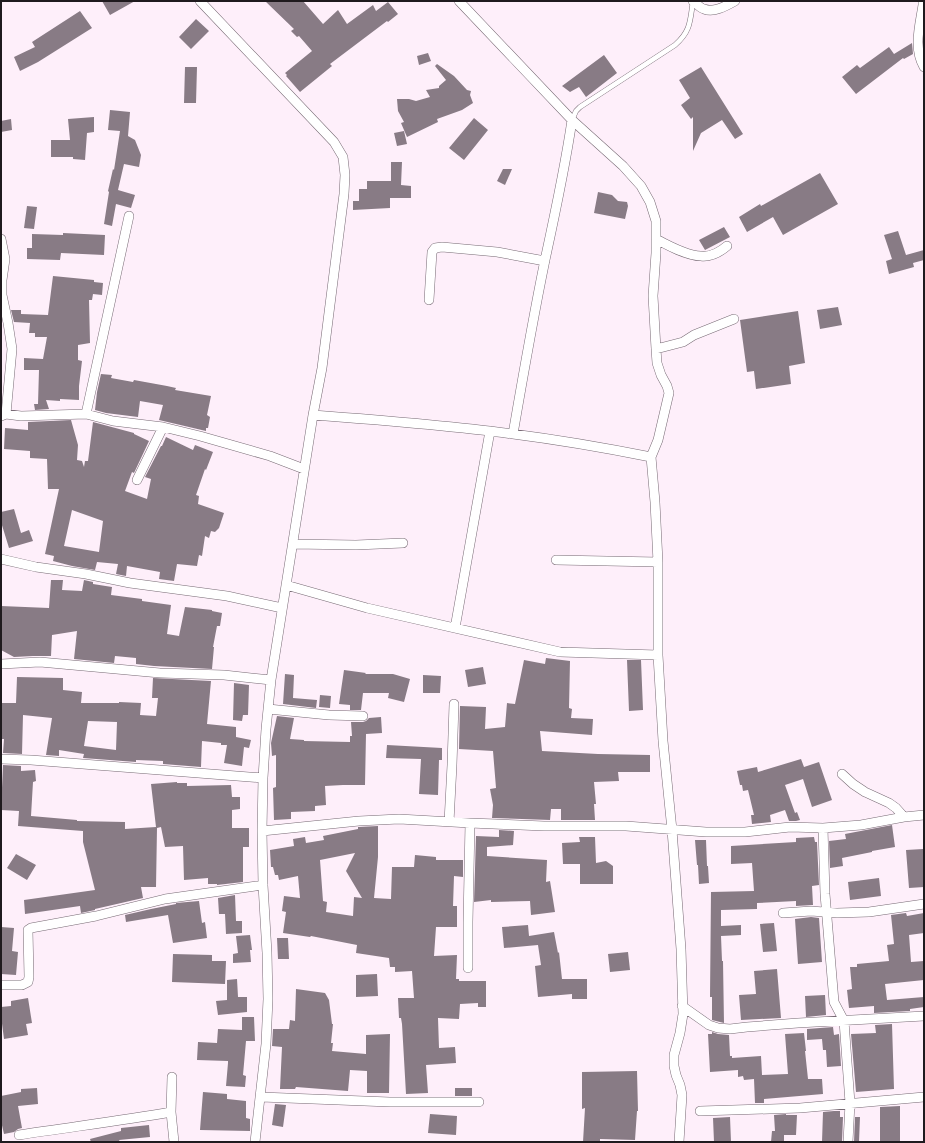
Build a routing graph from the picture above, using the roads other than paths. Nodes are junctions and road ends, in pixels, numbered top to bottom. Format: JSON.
{"nodes":[{"id":1,"x":200,"y":1,"type":"edge"},
{"id":2,"x":459,"y":1,"type":"edge"},
{"id":3,"x":693,"y":1,"type":"edge"},
{"id":4,"x":735,"y":1,"type":"edge"},
{"id":5,"x":923,"y":1,"type":"edge"},
{"id":6,"x":924,"y":67,"type":"edge"},
{"id":7,"x":572,"y":120,"type":"junction"},
{"id":8,"x":129,"y":216,"type":"dead end"},
{"id":9,"x":656,"y":238,"type":"junction"},
{"id":10,"x":1,"y":239,"type":"edge"},
{"id":11,"x":727,"y":246,"type":"dead end"},
{"id":12,"x":545,"y":261,"type":"junction"},
{"id":13,"x":429,"y":300,"type":"dead end"},
{"id":14,"x":734,"y":319,"type":"dead end"},
{"id":15,"x":656,"y":349,"type":"junction"},
{"id":16,"x":86,"y":414,"type":"junction"},
{"id":17,"x":4,"y":415,"type":"edge"},
{"id":18,"x":313,"y":415,"type":"junction"},
{"id":19,"x":163,"y":427,"type":"junction"},
{"id":20,"x":490,"y":431,"type":"junction"},
{"id":21,"x":513,"y":434,"type":"junction"},
{"id":22,"x":651,"y":457,"type":"junction"},
{"id":23,"x":304,"y":469,"type":"junction"},
{"id":24,"x":137,"y":480,"type":"dead end"},
{"id":25,"x":403,"y":543,"type":"dead end"},
{"id":26,"x":294,"y":544,"type":"junction"},
{"id":27,"x":1,"y":559,"type":"edge"},
{"id":28,"x":556,"y":560,"type":"dead end"},
{"id":29,"x":658,"y":562,"type":"junction"},
{"id":30,"x":286,"y":585,"type":"junction"},
{"id":31,"x":282,"y":608,"type":"junction"},
{"id":32,"x":455,"y":628,"type":"junction"},
{"id":33,"x":658,"y":655,"type":"junction"},
{"id":34,"x":1,"y":664,"type":"edge"},
{"id":35,"x":271,"y":680,"type":"junction"},
{"id":36,"x":454,"y":704,"type":"dead end"},
{"id":37,"x":268,"y":709,"type":"junction"},
{"id":38,"x":363,"y":716,"type":"dead end"},
{"id":39,"x":1,"y":759,"type":"edge"},
{"id":40,"x":842,"y":774,"type":"dead end"},
{"id":41,"x":263,"y":778,"type":"junction"},
{"id":42,"x":924,"y":815,"type":"edge"},
{"id":43,"x":904,"y":817,"type":"junction"},
{"id":44,"x":449,"y":822,"type":"junction"},
{"id":45,"x":470,"y":823,"type":"junction"},
{"id":46,"x":823,"y":828,"type":"junction"},
{"id":47,"x":672,"y":830,"type":"junction"},
{"id":48,"x":262,"y":831,"type":"junction"},
{"id":49,"x":263,"y":885,"type":"junction"},
{"id":50,"x":924,"y":904,"type":"edge"},
{"id":51,"x":783,"y":913,"type":"dead end"},
{"id":52,"x":468,"y":968,"type":"dead end"},
{"id":53,"x":1,"y":985,"type":"edge"},
{"id":54,"x":682,"y":1006,"type":"junction"},
{"id":55,"x":924,"y":1016,"type":"edge"},
{"id":56,"x":844,"y":1021,"type":"junction"},
{"id":57,"x":172,"y":1077,"type":"dead end"},
{"id":58,"x":261,"y":1097,"type":"junction"},
{"id":59,"x":924,"y":1097,"type":"edge"},
{"id":60,"x":479,"y":1102,"type":"dead end"},
{"id":61,"x":850,"y":1103,"type":"junction"},
{"id":62,"x":700,"y":1111,"type":"dead end"},
{"id":63,"x":171,"y":1112,"type":"junction"},
{"id":64,"x":19,"y":1135,"type":"dead end"},
{"id":65,"x":174,"y":1142,"type":"edge"},
{"id":66,"x":255,"y":1142,"type":"edge"},
{"id":67,"x":679,"y":1142,"type":"edge"},
{"id":68,"x":848,"y":1142,"type":"edge"}],
"edges":[{"from":1,"to":18,"type":"street"},
{"from":2,"to":7,"type":"street"},
{"from":3,"to":4,"type":"street"},
{"from":3,"to":7,"type":"lane"},
{"from":5,"to":6,"type":"street"},
{"from":7,"to":9,"type":"street"},
{"from":7,"to":12,"type":"street"},
{"from":8,"to":16,"type":"street"},
{"from":9,"to":11,"type":"street"},
{"from":9,"to":15,"type":"street"},
{"from":10,"to":17,"type":"street"},
{"from":12,"to":13,"type":"street"},
{"from":12,"to":21,"type":"street"},
{"from":14,"to":15,"type":"street"},
{"from":15,"to":22,"type":"street"},
{"from":16,"to":17,"type":"street"},
{"from":16,"to":19,"type":"street"},
{"from":18,"to":20,"type":"street"},
{"from":18,"to":23,"type":"street"},
{"from":19,"to":23,"type":"street"},
{"from":19,"to":24,"type":"street"},
{"from":20,"to":21,"type":"street"},
{"from":20,"to":32,"type":"street"},
{"from":21,"to":22,"type":"street"},
{"from":22,"to":29,"type":"street"},
{"from":23,"to":26,"type":"street"},
{"from":25,"to":26,"type":"street"},
{"from":26,"to":30,"type":"street"},
{"from":27,"to":31,"type":"street"},
{"from":28,"to":29,"type":"street"},
{"from":29,"to":33,"type":"street"},
{"from":30,"to":31,"type":"street"},
{"from":30,"to":32,"type":"street"},
{"from":31,"to":35,"type":"street"},
{"from":32,"to":33,"type":"street"},
{"from":33,"to":47,"type":"street"},
{"from":34,"to":35,"type":"street"},
{"from":35,"to":37,"type":"street"},
{"from":36,"to":44,"type":"street"},
{"from":37,"to":38,"type":"street"},
{"from":37,"to":41,"type":"street"},
{"from":39,"to":41,"type":"street"},
{"from":40,"to":43,"type":"street"},
{"from":41,"to":48,"type":"street"},
{"from":42,"to":43,"type":"street"},
{"from":43,"to":46,"type":"street"},
{"from":44,"to":45,"type":"street"},
{"from":44,"to":48,"type":"street"},
{"from":45,"to":47,"type":"street"},
{"from":45,"to":52,"type":"street"},
{"from":46,"to":47,"type":"street"},
{"from":46,"to":56,"type":"street"},
{"from":47,"to":54,"type":"street"},
{"from":48,"to":49,"type":"street"},
{"from":49,"to":53,"type":"street"},
{"from":49,"to":58,"type":"street"},
{"from":50,"to":51,"type":"street"},
{"from":54,"to":56,"type":"street"},
{"from":54,"to":67,"type":"street"},
{"from":55,"to":56,"type":"street"},
{"from":56,"to":61,"type":"street"},
{"from":57,"to":63,"type":"street"},
{"from":58,"to":60,"type":"street"},
{"from":58,"to":66,"type":"street"},
{"from":59,"to":61,"type":"street"},
{"from":61,"to":62,"type":"street"},
{"from":61,"to":68,"type":"street"},
{"from":63,"to":64,"type":"street"},
{"from":63,"to":65,"type":"street"}]}
